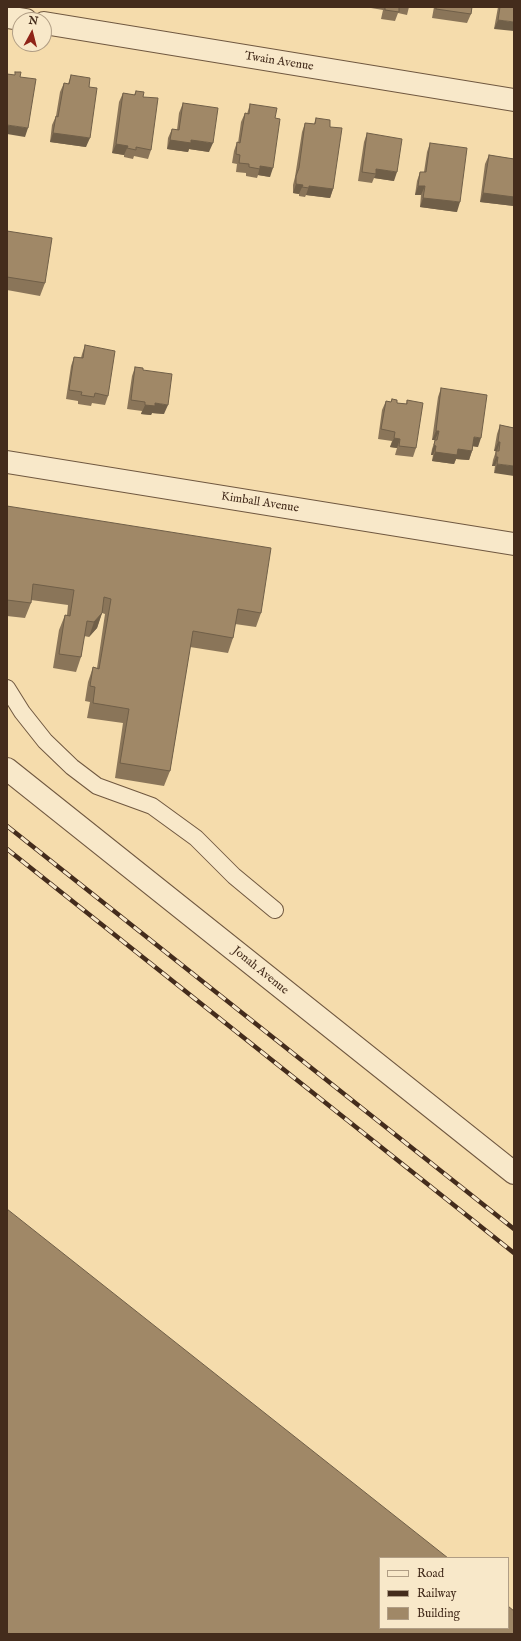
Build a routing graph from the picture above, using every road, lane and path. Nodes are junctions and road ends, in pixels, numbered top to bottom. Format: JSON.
{"nodes":[{"id":1,"x":52,"y":24,"type":"edge"},
{"id":2,"x":514,"y":100,"type":"edge"},
{"id":3,"x":7,"y":462,"type":"edge"},
{"id":4,"x":514,"y":544,"type":"edge"},
{"id":5,"x":7,"y":688,"type":"edge"},
{"id":6,"x":7,"y":769,"type":"edge"},
{"id":7,"x":275,"y":910,"type":"dead end"},
{"id":8,"x":514,"y":1173,"type":"edge"}],
"edges":[{"from":1,"to":2,"type":"street","name":"Twain Avenue"},
{"from":3,"to":4,"type":"street","name":"Kimball Avenue"},
{"from":5,"to":7,"type":"lane"},
{"from":6,"to":8,"type":"street","name":"Jonah Avenue"}]}
